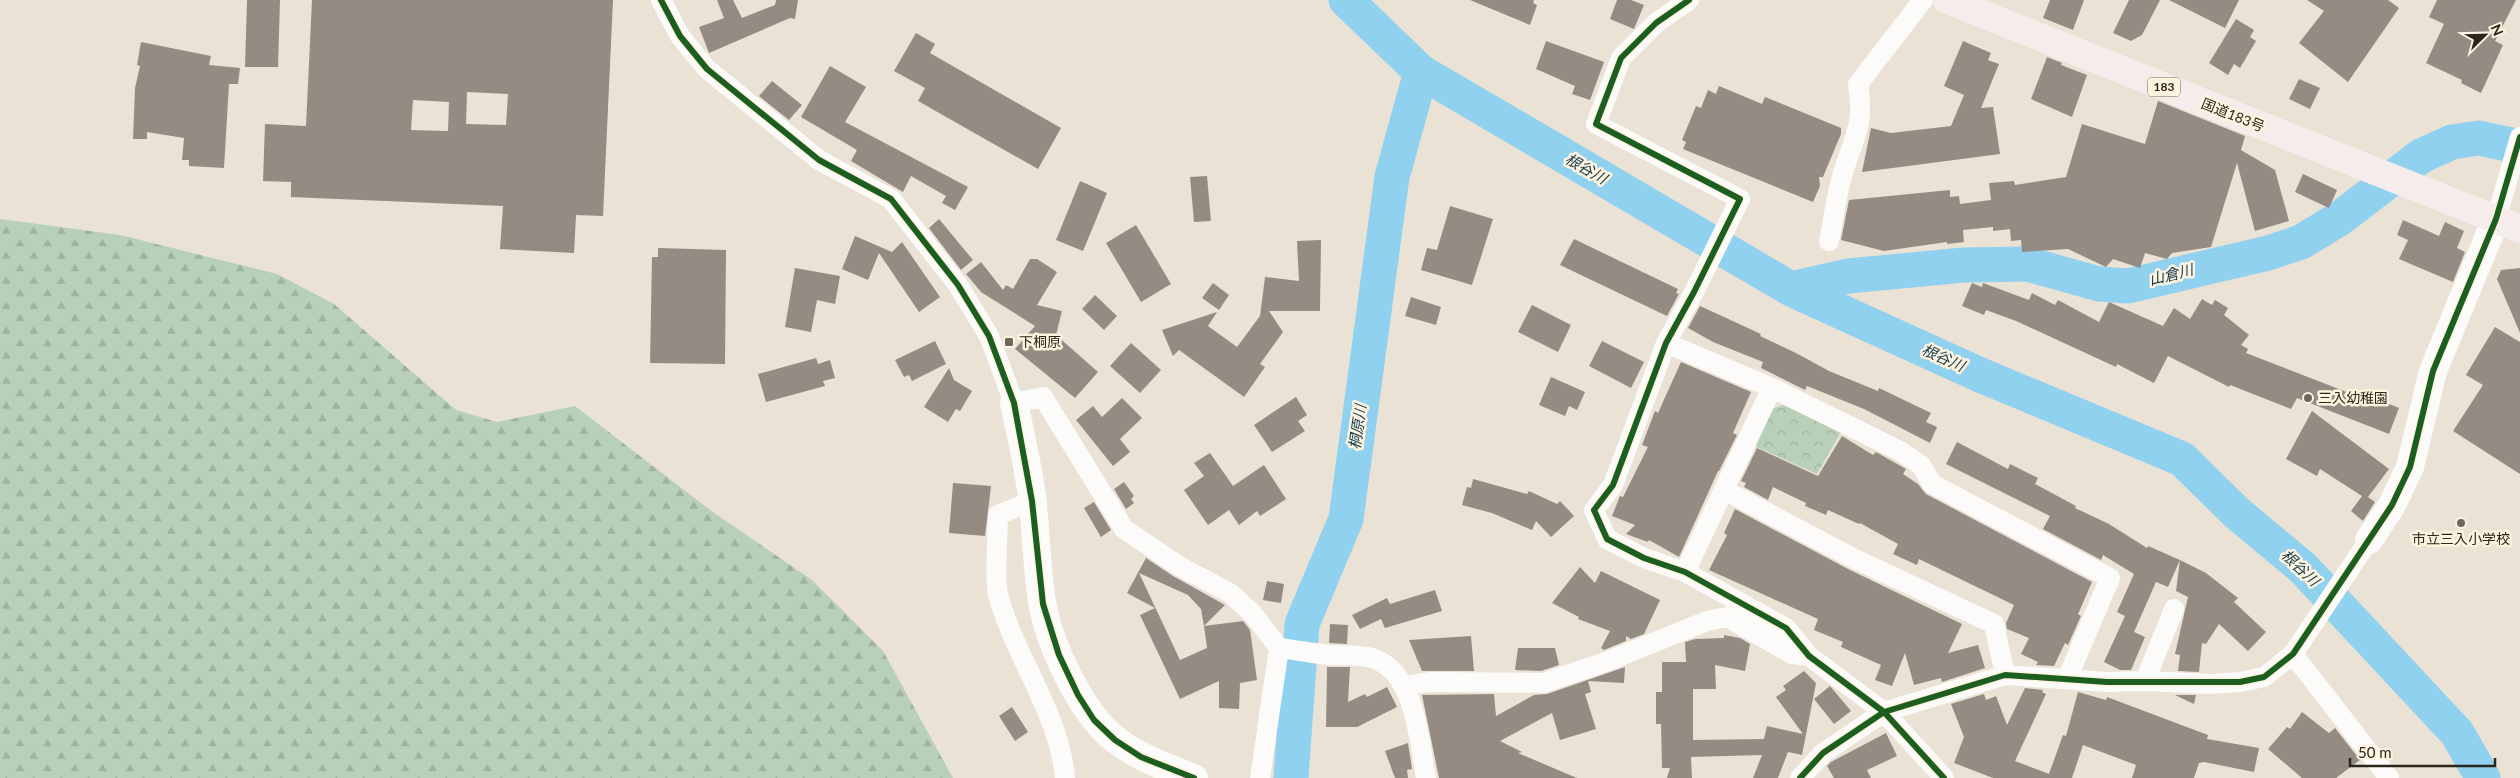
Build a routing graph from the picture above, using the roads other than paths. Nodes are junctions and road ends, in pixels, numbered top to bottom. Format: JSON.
{"nodes":[{"id":1,"x":661,"y":0,"type":"edge"},
{"id":2,"x":1689,"y":0,"type":"edge"},
{"id":3,"x":1923,"y":0,"type":"edge"},
{"id":4,"x":1953,"y":1,"type":"edge"},
{"id":5,"x":2520,"y":137,"type":"edge"},
{"id":6,"x":2508,"y":224,"type":"edge"},
{"id":7,"x":1829,"y":241,"type":"dead end"},
{"id":8,"x":1666,"y":343,"type":"junction"},
{"id":9,"x":1772,"y":388,"type":"junction"},
{"id":10,"x":1014,"y":403,"type":"junction"},
{"id":11,"x":1724,"y":490,"type":"junction"},
{"id":12,"x":1032,"y":501,"type":"junction"},
{"id":13,"x":2369,"y":540,"type":"joint"},
{"id":14,"x":1685,"y":572,"type":"junction"},
{"id":15,"x":2174,"y":609,"type":"dead end"},
{"id":16,"x":1282,"y":648,"type":"junction"},
{"id":17,"x":2296,"y":649,"type":"junction"},
{"id":18,"x":1809,"y":656,"type":"junction"},
{"id":19,"x":2005,"y":674,"type":"junction"},
{"id":20,"x":2067,"y":679,"type":"junction"},
{"id":21,"x":2145,"y":681,"type":"junction"},
{"id":22,"x":1405,"y":686,"type":"junction"},
{"id":23,"x":1884,"y":712,"type":"junction"},
{"id":24,"x":1807,"y":775,"type":"edge"},
{"id":25,"x":2386,"y":777,"type":"edge"},
{"id":26,"x":1065,"y":778,"type":"edge"},
{"id":27,"x":1194,"y":778,"type":"edge"},
{"id":28,"x":1260,"y":778,"type":"edge"},
{"id":29,"x":1426,"y":778,"type":"edge"},
{"id":30,"x":1944,"y":778,"type":"edge"}],
"edges":[{"from":1,"to":10,"type":"street"},
{"from":2,"to":8,"type":"street"},
{"from":3,"to":7,"type":"street"},
{"from":4,"to":6,"type":"highway","name":"国道183号","number":"183"},
{"from":5,"to":6,"type":"street"},
{"from":6,"to":13,"type":"street"},
{"from":8,"to":9,"type":"street"},
{"from":8,"to":14,"type":"street"},
{"from":9,"to":11,"type":"street"},
{"from":9,"to":20,"type":"street"},
{"from":10,"to":12,"type":"street"},
{"from":10,"to":16,"type":"street"},
{"from":11,"to":14,"type":"street"},
{"from":11,"to":19,"type":"street"},
{"from":12,"to":26,"type":"street"},
{"from":12,"to":27,"type":"street"},
{"from":13,"to":17,"type":"street"},
{"from":14,"to":18,"type":"street"},
{"from":15,"to":21,"type":"street"},
{"from":16,"to":22,"type":"street"},
{"from":16,"to":28,"type":"street"},
{"from":17,"to":21,"type":"street"},
{"from":17,"to":25,"type":"street"},
{"from":18,"to":22,"type":"street"},
{"from":18,"to":23,"type":"street"},
{"from":19,"to":20,"type":"street"},
{"from":19,"to":23,"type":"street"},
{"from":20,"to":21,"type":"street"},
{"from":22,"to":29,"type":"street"},
{"from":23,"to":24,"type":"street"},
{"from":23,"to":30,"type":"street"}]}
